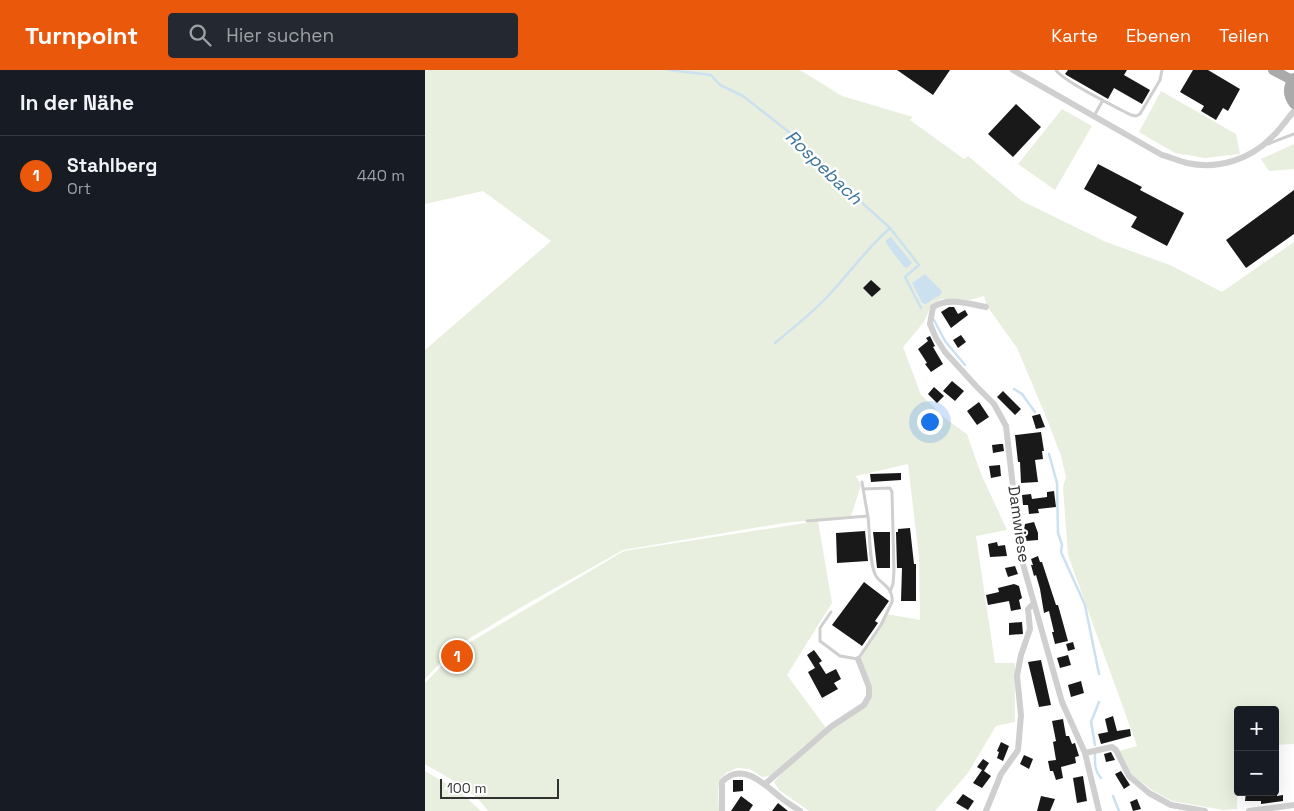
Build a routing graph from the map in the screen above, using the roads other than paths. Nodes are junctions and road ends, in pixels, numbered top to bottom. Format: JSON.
{"nodes":[{"id":1,"x":1013,"y":70,"type":"edge"},
{"id":2,"x":1056,"y":70,"type":"edge"},
{"id":3,"x":1162,"y":70,"type":"edge"},
{"id":4,"x":1273,"y":70,"type":"edge"},
{"id":5,"x":1293,"y":79,"type":"edge"},
{"id":6,"x":1103,"y":100,"type":"junction"},
{"id":7,"x":1294,"y":104,"type":"edge"},
{"id":8,"x":1294,"y":111,"type":"edge"},
{"id":9,"x":1094,"y":116,"type":"junction"},
{"id":10,"x":1294,"y":134,"type":"edge"},
{"id":11,"x":1263,"y":146,"type":"junction"},
{"id":12,"x":987,"y":307,"type":"dead end"},
{"id":13,"x":862,"y":482,"type":"dead end"},
{"id":14,"x":863,"y":490,"type":"junction"},
{"id":15,"x":868,"y":516,"type":"junction"},
{"id":16,"x":807,"y":521,"type":"dead end"},
{"id":17,"x":890,"y":592,"type":"junction"},
{"id":18,"x":1034,"y":603,"type":"junction"},
{"id":19,"x":831,"y":612,"type":"dead end"},
{"id":20,"x":858,"y":659,"type":"junction"},
{"id":21,"x":1085,"y":752,"type":"junction"},
{"id":22,"x":765,"y":784,"type":"junction"},
{"id":23,"x":1294,"y":804,"type":"edge"},
{"id":24,"x":722,"y":811,"type":"edge"},
{"id":25,"x":800,"y":811,"type":"edge"},
{"id":26,"x":986,"y":811,"type":"edge"},
{"id":27,"x":1099,"y":811,"type":"edge"},
{"id":28,"x":1205,"y":811,"type":"edge"},
{"id":29,"x":1249,"y":811,"type":"edge"}],
"edges":[{"from":1,"to":9,"type":"street"},
{"from":2,"to":6,"type":"lane"},
{"from":3,"to":6,"type":"lane"},
{"from":4,"to":5,"type":"main road"},
{"from":5,"to":7,"type":"main road"},
{"from":6,"to":9,"type":"lane"},
{"from":8,"to":11,"type":"street"},
{"from":9,"to":11,"type":"street"},
{"from":10,"to":11,"type":"lane"},
{"from":12,"to":18,"type":"street","name":"Damwiese"},
{"from":13,"to":14,"type":"lane"},
{"from":14,"to":15,"type":"lane"},
{"from":14,"to":17,"type":"lane"},
{"from":15,"to":16,"type":"lane"},
{"from":15,"to":17,"type":"lane"},
{"from":17,"to":20,"type":"lane"},
{"from":18,"to":21,"type":"street","name":"Damwiese"},
{"from":18,"to":26,"type":"street"},
{"from":19,"to":20,"type":"lane"},
{"from":20,"to":22,"type":"street"},
{"from":21,"to":27,"type":"street","name":"Damwiese"},
{"from":21,"to":28,"type":"street"},
{"from":22,"to":24,"type":"street"},
{"from":22,"to":25,"type":"street"},
{"from":23,"to":29,"type":"street"}]}
